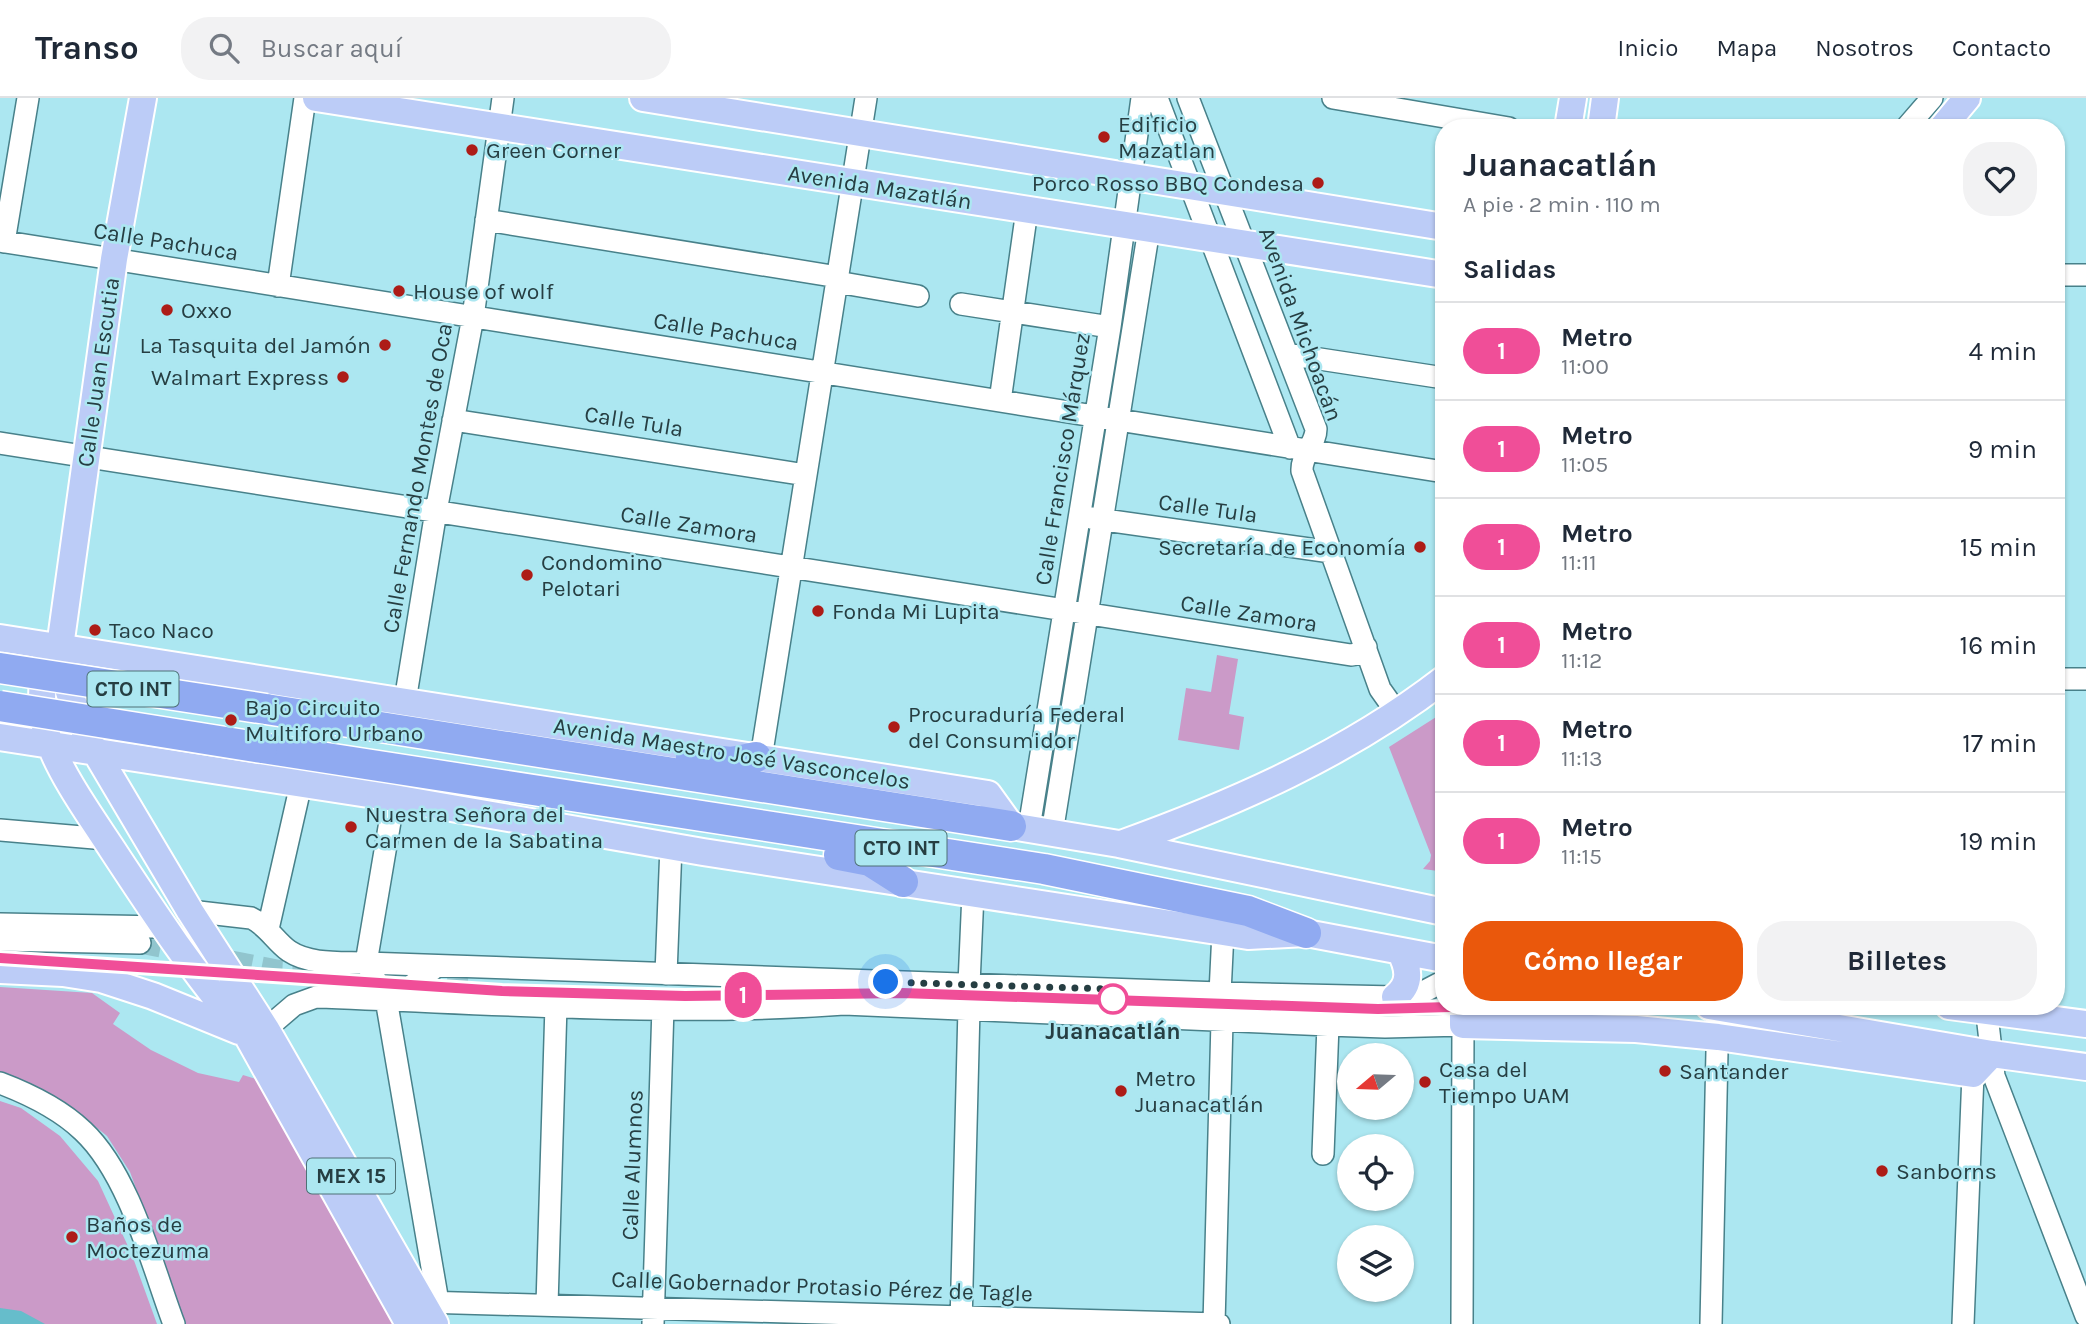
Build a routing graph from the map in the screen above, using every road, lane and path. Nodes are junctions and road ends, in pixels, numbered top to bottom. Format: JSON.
{"nodes":[{"id":1,"x":28,"y":98,"type":"edge"},
{"id":2,"x":143,"y":98,"type":"edge"},
{"id":3,"x":503,"y":98,"type":"edge"},
{"id":4,"x":643,"y":98,"type":"edge"},
{"id":5,"x":866,"y":98,"type":"edge"},
{"id":6,"x":1142,"y":98,"type":"edge"},
{"id":7,"x":1157,"y":98,"type":"edge"},
{"id":8,"x":1188,"y":98,"type":"edge"},
{"id":9,"x":1333,"y":98,"type":"edge"},
{"id":10,"x":1573,"y":98,"type":"edge"},
{"id":11,"x":1605,"y":98,"type":"edge"},
{"id":12,"x":1932,"y":98,"type":"edge"},
{"id":13,"x":308,"y":103,"type":"edge"},
{"id":14,"x":1456,"y":119,"type":"edge"},
{"id":15,"x":1570,"y":119,"type":"edge"},
{"id":16,"x":1602,"y":119,"type":"edge"},
{"id":17,"x":1914,"y":119,"type":"edge"},
{"id":18,"x":498,"y":127,"type":"junction"},
{"id":19,"x":861,"y":133,"type":"junction"},
{"id":20,"x":1131,"y":177,"type":"junction"},
{"id":21,"x":853,"y":182,"type":"junction"},
{"id":22,"x":1191,"y":187,"type":"junction"},
{"id":23,"x":1225,"y":191,"type":"junction"},
{"id":24,"x":1027,"y":210,"type":"junction"},
{"id":25,"x":486,"y":219,"type":"junction"},
{"id":26,"x":1435,"y":226,"type":"edge"},
{"id":27,"x":1136,"y":227,"type":"junction"},
{"id":28,"x":1211,"y":238,"type":"junction"},
{"id":29,"x":2,"y":241,"type":"edge"},
{"id":30,"x":1245,"y":244,"type":"junction"},
{"id":31,"x":114,"y":259,"type":"junction"},
{"id":32,"x":1435,"y":274,"type":"edge"},
{"id":33,"x":2065,"y":275,"type":"edge"},
{"id":34,"x":2086,"y":275,"type":"edge"},
{"id":35,"x":837,"y":280,"type":"junction"},
{"id":36,"x":278,"y":286,"type":"junction"},
{"id":37,"x":918,"y":296,"type":"dead end"},
{"id":38,"x":961,"y":304,"type":"dead end"},
{"id":39,"x":1013,"y":312,"type":"junction"},
{"id":40,"x":473,"y":317,"type":"junction"},
{"id":41,"x":1110,"y":327,"type":"junction"},
{"id":42,"x":1287,"y":354,"type":"junction"},
{"id":43,"x":821,"y":373,"type":"junction"},
{"id":44,"x":1435,"y":377,"type":"edge"},
{"id":45,"x":1000,"y":401,"type":"junction"},
{"id":46,"x":1096,"y":416,"type":"junction"},
{"id":47,"x":453,"y":419,"type":"junction"},
{"id":48,"x":1118,"y":420,"type":"junction"},
{"id":49,"x":0,"y":443,"type":"edge"},
{"id":50,"x":1299,"y":449,"type":"junction"},
{"id":51,"x":87,"y":456,"type":"junction"},
{"id":52,"x":1435,"y":471,"type":"edge"},
{"id":53,"x":806,"y":475,"type":"junction"},
{"id":54,"x":436,"y":511,"type":"junction"},
{"id":55,"x":1079,"y":517,"type":"junction"},
{"id":56,"x":1103,"y":520,"type":"junction"},
{"id":57,"x":1331,"y":552,"type":"junction"},
{"id":58,"x":792,"y":567,"type":"junction"},
{"id":59,"x":1064,"y":610,"type":"junction"},
{"id":60,"x":1088,"y":614,"type":"junction"},
{"id":61,"x":0,"y":638,"type":"edge"},
{"id":62,"x":55,"y":646,"type":"junction"},
{"id":63,"x":1366,"y":647,"type":"junction"},
{"id":64,"x":0,"y":668,"type":"edge"},
{"id":65,"x":248,"y":677,"type":"junction"},
{"id":66,"x":2065,"y":679,"type":"edge"},
{"id":67,"x":2086,"y":679,"type":"edge"},
{"id":68,"x":1435,"y":686,"type":"edge"},
{"id":69,"x":405,"y":701,"type":"junction"},
{"id":70,"x":0,"y":706,"type":"edge"},
{"id":71,"x":1397,"y":713,"type":"junction"},
{"id":72,"x":0,"y":737,"type":"edge"},
{"id":73,"x":51,"y":745,"type":"junction"},
{"id":74,"x":95,"y":751,"type":"junction"},
{"id":75,"x":759,"y":757,"type":"junction"},
{"id":76,"x":642,"y":770,"type":"junction"},
{"id":77,"x":231,"y":773,"type":"junction"},
{"id":78,"x":301,"y":784,"type":"junction"},
{"id":79,"x":394,"y":798,"type":"junction"},
{"id":80,"x":765,"y":827,"type":"junction"},
{"id":81,"x":1031,"y":829,"type":"junction"},
{"id":82,"x":0,"y":830,"type":"edge"},
{"id":83,"x":106,"y":839,"type":"junction"},
{"id":84,"x":1119,"y":844,"type":"junction"},
{"id":85,"x":671,"y":846,"type":"junction"},
{"id":86,"x":903,"y":882,"type":"junction"},
{"id":87,"x":973,"y":893,"type":"junction"},
{"id":88,"x":1435,"y":910,"type":"edge"},
{"id":89,"x":190,"y":911,"type":"junction"},
{"id":90,"x":0,"y":924,"type":"edge"},
{"id":91,"x":164,"y":927,"type":"junction"},
{"id":92,"x":268,"y":929,"type":"junction"},
{"id":93,"x":1223,"y":932,"type":"junction"},
{"id":94,"x":1306,"y":933,"type":"junction"},
{"id":95,"x":0,"y":940,"type":"edge"},
{"id":96,"x":139,"y":943,"type":"tunnel mouth"},
{"id":97,"x":1400,"y":951,"type":"junction"},
{"id":98,"x":1435,"y":957,"type":"edge"},
{"id":99,"x":366,"y":963,"type":"junction"},
{"id":100,"x":437,"y":966,"type":"junction"},
{"id":101,"x":0,"y":970,"type":"edge"},
{"id":102,"x":666,"y":974,"type":"junction"},
{"id":103,"x":477,"y":982,"type":"tunnel mouth"},
{"id":104,"x":969,"y":984,"type":"junction"},
{"id":105,"x":1435,"y":986,"type":"edge"},
{"id":106,"x":1220,"y":993,"type":"junction"},
{"id":107,"x":1395,"y":997,"type":"junction"},
{"id":108,"x":389,"y":999,"type":"junction"},
{"id":109,"x":844,"y":1004,"type":"junction"},
{"id":110,"x":556,"y":1005,"type":"junction"},
{"id":111,"x":663,"y":1007,"type":"junction"},
{"id":112,"x":969,"y":1008,"type":"junction"},
{"id":113,"x":1716,"y":1015,"type":"edge"},
{"id":114,"x":1758,"y":1015,"type":"edge"},
{"id":115,"x":1779,"y":1015,"type":"edge"},
{"id":116,"x":1987,"y":1015,"type":"edge"},
{"id":117,"x":2026,"y":1015,"type":"edge"},
{"id":118,"x":1463,"y":1016,"type":"edge"},
{"id":119,"x":1223,"y":1021,"type":"junction"},
{"id":120,"x":2086,"y":1024,"type":"edge"},
{"id":121,"x":1328,"y":1026,"type":"junction"},
{"id":122,"x":256,"y":1032,"type":"junction"},
{"id":123,"x":1718,"y":1037,"type":"junction"},
{"id":124,"x":1759,"y":1043,"type":"junction"},
{"id":125,"x":1992,"y":1055,"type":"junction"},
{"id":126,"x":2086,"y":1067,"type":"edge"},
{"id":127,"x":1973,"y":1074,"type":"junction"},
{"id":128,"x":0,"y":1083,"type":"edge"},
{"id":129,"x":1323,"y":1154,"type":"dead end"},
{"id":130,"x":547,"y":1305,"type":"junction"},
{"id":131,"x":426,"y":1313,"type":"edge"},
{"id":132,"x":654,"y":1316,"type":"edge"},
{"id":133,"x":2086,"y":1316,"type":"edge"},
{"id":134,"x":961,"y":1320,"type":"edge"},
{"id":135,"x":174,"y":1324,"type":"edge"},
{"id":136,"x":1216,"y":1324,"type":"edge"},
{"id":137,"x":1462,"y":1324,"type":"edge"},
{"id":138,"x":1711,"y":1324,"type":"edge"},
{"id":139,"x":1963,"y":1324,"type":"edge"}],
"edges":[{"from":1,"to":29,"type":"street"},
{"from":2,"to":31,"type":"main road","name":"Calle Juan Escutia"},
{"from":3,"to":18,"type":"street","name":"Calle Fernando Montes de Oca"},
{"from":4,"to":19,"type":"main road"},
{"from":5,"to":19,"type":"street"},
{"from":6,"to":20,"type":"street","name":"Calle Francisco Márquez"},
{"from":7,"to":22,"type":"street","name":"Avenida Michoacán"},
{"from":8,"to":23,"type":"street","name":"Avenida Michoacán"},
{"from":9,"to":14,"type":"street"},
{"from":10,"to":15,"type":"main road"},
{"from":11,"to":16,"type":"main road"},
{"from":12,"to":17,"type":"street"},
{"from":13,"to":18,"type":"main road","name":"Avenida Mazatlán"},
{"from":13,"to":36,"type":"street"},
{"from":18,"to":21,"type":"main road","name":"Avenida Mazatlán"},
{"from":18,"to":25,"type":"street","name":"Calle Fernando Montes de Oca"},
{"from":19,"to":20,"type":"main road"},
{"from":19,"to":21,"type":"street"},
{"from":20,"to":22,"type":"main road"},
{"from":20,"to":27,"type":"street","name":"Calle Francisco Márquez"},
{"from":21,"to":24,"type":"main road","name":"Avenida Mazatlán"},
{"from":21,"to":35,"type":"street"},
{"from":22,"to":23,"type":"main road"},
{"from":22,"to":28,"type":"street","name":"Avenida Michoacán"},
{"from":23,"to":26,"type":"main road"},
{"from":23,"to":30,"type":"street","name":"Avenida Michoacán"},
{"from":24,"to":27,"type":"main road","name":"Avenida Mazatlán"},
{"from":24,"to":39,"type":"street"},
{"from":25,"to":35,"type":"street"},
{"from":25,"to":40,"type":"street","name":"Calle Fernando Montes de Oca"},
{"from":27,"to":28,"type":"main road","name":"Avenida Mazatlán"},
{"from":27,"to":41,"type":"street","name":"Calle Francisco Márquez"},
{"from":27,"to":48,"type":"street","name":"Calle Francisco Márquez"},
{"from":28,"to":30,"type":"main road","name":"Avenida Mazatlán"},
{"from":28,"to":50,"type":"street","name":"Avenida Michoacán"},
{"from":29,"to":31,"type":"street","name":"Calle Pachuca"},
{"from":30,"to":32,"type":"main road","name":"Avenida Mazatlán"},
{"from":30,"to":42,"type":"street","name":"Avenida Michoacán"},
{"from":31,"to":36,"type":"street","name":"Calle Pachuca"},
{"from":31,"to":51,"type":"main road","name":"Calle Juan Escutia"},
{"from":33,"to":34,"type":"street"},
{"from":35,"to":37,"type":"street"},
{"from":35,"to":43,"type":"street"},
{"from":36,"to":40,"type":"street","name":"Calle Pachuca"},
{"from":38,"to":39,"type":"street"},
{"from":39,"to":41,"type":"street"},
{"from":39,"to":45,"type":"street"},
{"from":40,"to":43,"type":"street","name":"Calle Pachuca"},
{"from":40,"to":47,"type":"street","name":"Calle Fernando Montes de Oca"},
{"from":41,"to":46,"type":"street","name":"Calle Francisco Márquez"},
{"from":42,"to":44,"type":"street"},
{"from":42,"to":50,"type":"street","name":"Avenida Michoacán"},
{"from":43,"to":45,"type":"street","name":"Calle Pachuca"},
{"from":43,"to":53,"type":"street"},
{"from":45,"to":46,"type":"street","name":"Calle Pachuca"},
{"from":46,"to":48,"type":"street","name":"Calle Pachuca"},
{"from":46,"to":55,"type":"street","name":"Calle Francisco Márquez"},
{"from":47,"to":53,"type":"street","name":"Calle Tula"},
{"from":47,"to":54,"type":"street","name":"Calle Fernando Montes de Oca"},
{"from":48,"to":50,"type":"street","name":"Calle Pachuca"},
{"from":48,"to":56,"type":"street","name":"Calle Francisco Márquez"},
{"from":49,"to":51,"type":"street","name":"Calle Zamora"},
{"from":50,"to":52,"type":"street","name":"Calle Pachuca"},
{"from":50,"to":57,"type":"street","name":"Avenida Michoacán"},
{"from":51,"to":54,"type":"street","name":"Calle Zamora"},
{"from":51,"to":62,"type":"main road","name":"Calle Juan Escutia"},
{"from":53,"to":58,"type":"street"},
{"from":54,"to":58,"type":"street","name":"Calle Zamora"},
{"from":54,"to":69,"type":"street","name":"Calle Fernando Montes de Oca"},
{"from":55,"to":56,"type":"street","name":"Calle Tula"},
{"from":55,"to":59,"type":"street","name":"Calle Francisco Márquez"},
{"from":56,"to":57,"type":"street","name":"Calle Tula"},
{"from":56,"to":60,"type":"street","name":"Calle Francisco Márquez"},
{"from":57,"to":63,"type":"street","name":"Avenida Michoacán"},
{"from":58,"to":59,"type":"street","name":"Calle Zamora"},
{"from":58,"to":75,"type":"street"},
{"from":59,"to":60,"type":"street","name":"Calle Zamora"},
{"from":59,"to":81,"type":"street","name":"Calle Francisco Márquez"},
{"from":60,"to":63,"type":"street","name":"Calle Zamora"},
{"from":60,"to":81,"type":"street","name":"Calle Francisco Márquez"},
{"from":61,"to":62,"type":"main road","name":"Avenida Maestro José Vasconcelos","number":"CTO INT"},
{"from":62,"to":65,"type":"main road","name":"Avenida Maestro José Vasconcelos","number":"CTO INT"},
{"from":62,"to":73,"type":"main road"},
{"from":62,"to":74,"type":"main road","number":"MEX 15"},
{"from":63,"to":71,"type":"street","name":"Avenida Michoacán"},
{"from":64,"to":76,"type":"highway","number":"CTO INT","bridge":true},
{"from":65,"to":69,"type":"main road","name":"Avenida Maestro José Vasconcelos","number":"CTO INT"},
{"from":65,"to":77,"type":"main road"},
{"from":66,"to":67,"type":"street"},
{"from":68,"to":71,"type":"main road","number":"CTO INT"},
{"from":69,"to":75,"type":"main road","name":"Avenida Maestro José Vasconcelos","number":"CTO INT"},
{"from":70,"to":80,"type":"highway","number":"CTO INT","bridge":true},
{"from":71,"to":84,"type":"main road","number":"CTO INT"},
{"from":72,"to":73,"type":"main road","number":"CTO INT"},
{"from":73,"to":74,"type":"main road","number":"CTO INT"},
{"from":73,"to":83,"type":"main road","number":"MEX 15"},
{"from":74,"to":77,"type":"main road","number":"CTO INT"},
{"from":74,"to":89,"type":"main road","number":"MEX 15"},
{"from":75,"to":76,"type":"highway"},
{"from":75,"to":81,"type":"main road","name":"Avenida Maestro José Vasconcelos","number":"CTO INT"},
{"from":76,"to":81,"type":"highway","number":"CTO INT"},
{"from":77,"to":78,"type":"main road","number":"CTO INT"},
{"from":78,"to":79,"type":"main road","number":"CTO INT"},
{"from":78,"to":92,"type":"street"},
{"from":79,"to":85,"type":"main road","number":"CTO INT"},
{"from":79,"to":99,"type":"street"},
{"from":80,"to":86,"type":"highway"},
{"from":80,"to":94,"type":"highway","number":"CTO INT"},
{"from":81,"to":84,"type":"main road","number":"CTO INT"},
{"from":82,"to":83,"type":"street"},
{"from":83,"to":91,"type":"main road","number":"MEX 15"},
{"from":84,"to":88,"type":"main road","number":"CTO INT"},
{"from":85,"to":86,"type":"main road","number":"CTO INT"},
{"from":85,"to":102,"type":"street"},
{"from":86,"to":87,"type":"main road","number":"CTO INT"},
{"from":87,"to":93,"type":"main road","number":"CTO INT"},
{"from":87,"to":104,"type":"street"},
{"from":89,"to":92,"type":"street"},
{"from":89,"to":122,"type":"main road","number":"MEX 15"},
{"from":90,"to":91,"type":"street"},
{"from":91,"to":122,"type":"main road","number":"MEX 15"},
{"from":92,"to":99,"type":"street"},
{"from":93,"to":94,"type":"main road","number":"CTO INT"},
{"from":93,"to":106,"type":"street"},
{"from":94,"to":97,"type":"main road","number":"CTO INT"},
{"from":95,"to":96,"type":"street"},
{"from":97,"to":98,"type":"main road","number":"CTO INT"},
{"from":97,"to":107,"type":"main road"},
{"from":99,"to":100,"type":"street"},
{"from":99,"to":108,"type":"street"},
{"from":100,"to":102,"type":"street"},
{"from":100,"to":108,"type":"street"},
{"from":101,"to":122,"type":"main road"},
{"from":102,"to":104,"type":"street"},
{"from":103,"to":109,"type":"street"},
{"from":104,"to":106,"type":"street"},
{"from":105,"to":107,"type":"street"},
{"from":106,"to":107,"type":"street"},
{"from":108,"to":110,"type":"street"},
{"from":108,"to":122,"type":"street"},
{"from":108,"to":131,"type":"street"},
{"from":109,"to":111,"type":"street"},
{"from":109,"to":112,"type":"street"},
{"from":110,"to":111,"type":"street"},
{"from":110,"to":130,"type":"street"},
{"from":111,"to":132,"type":"street","name":"Calle Alumnos"},
{"from":112,"to":119,"type":"street"},
{"from":112,"to":134,"type":"street"},
{"from":113,"to":123,"type":"street"},
{"from":114,"to":124,"type":"street"},
{"from":115,"to":125,"type":"main road"},
{"from":116,"to":125,"type":"street"},
{"from":117,"to":120,"type":"main road"},
{"from":118,"to":121,"type":"street"},
{"from":118,"to":123,"type":"main road"},
{"from":118,"to":137,"type":"street"},
{"from":119,"to":121,"type":"street"},
{"from":119,"to":136,"type":"street"},
{"from":121,"to":129,"type":"street"},
{"from":122,"to":131,"type":"main road","number":"MEX 15"},
{"from":123,"to":124,"type":"main road"},
{"from":123,"to":138,"type":"street"},
{"from":124,"to":127,"type":"main road"},
{"from":125,"to":126,"type":"main road"},
{"from":125,"to":127,"type":"main road"},
{"from":125,"to":133,"type":"street"},
{"from":127,"to":139,"type":"street"},
{"from":128,"to":135,"type":"street"},
{"from":130,"to":131,"type":"street","name":"Calle Gobernador Protasio Pérez de Tagle"},
{"from":130,"to":132,"type":"street","name":"Calle Gobernador Protasio Pérez de Tagle"},
{"from":132,"to":134,"type":"street","name":"Calle Gobernador Protasio Pérez de Tagle"},
{"from":134,"to":136,"type":"street","name":"Calle Gobernador Protasio Pérez de Tagle"}]}
